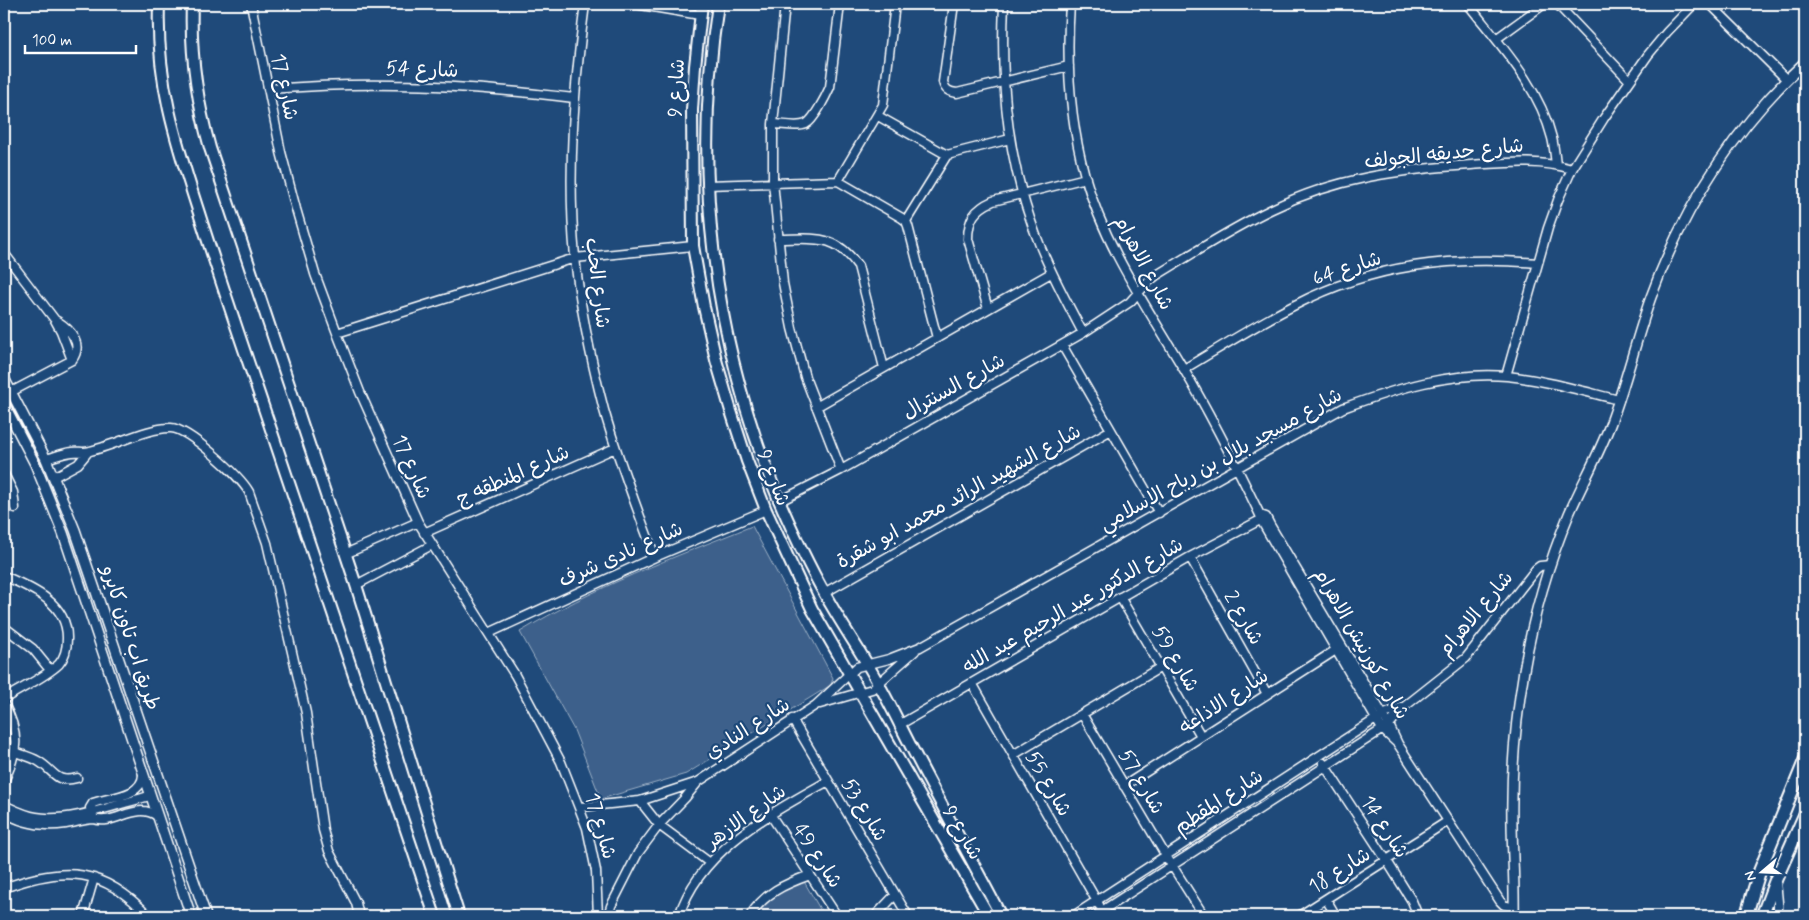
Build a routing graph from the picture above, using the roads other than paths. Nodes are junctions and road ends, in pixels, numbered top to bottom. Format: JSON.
{"nodes":[{"id":1,"x":159,"y":4,"type":"edge"},
{"id":2,"x":192,"y":4,"type":"edge"},
{"id":3,"x":251,"y":4,"type":"edge"},
{"id":4,"x":585,"y":4,"type":"edge"},
{"id":5,"x":635,"y":4,"type":"edge"},
{"id":6,"x":702,"y":4,"type":"edge"},
{"id":7,"x":718,"y":4,"type":"edge"},
{"id":8,"x":785,"y":4,"type":"edge"},
{"id":9,"x":840,"y":4,"type":"edge"},
{"id":10,"x":896,"y":4,"type":"edge"},
{"id":11,"x":954,"y":4,"type":"edge"},
{"id":12,"x":1004,"y":4,"type":"edge"},
{"id":13,"x":1070,"y":4,"type":"edge"},
{"id":14,"x":1468,"y":4,"type":"edge"},
{"id":15,"x":1544,"y":4,"type":"edge"},
{"id":16,"x":1557,"y":4,"type":"edge"},
{"id":17,"x":1694,"y":4,"type":"edge"},
{"id":18,"x":1710,"y":4,"type":"edge"},
{"id":19,"x":700,"y":15,"type":"junction"},
{"id":20,"x":1496,"y":39,"type":"junction"},
{"id":21,"x":1805,"y":62,"type":"edge"},
{"id":22,"x":1069,"y":66,"type":"junction"},
{"id":23,"x":1786,"y":79,"type":"junction"},
{"id":24,"x":1630,"y":80,"type":"junction"},
{"id":25,"x":1003,"y":82,"type":"junction"},
{"id":26,"x":268,"y":89,"type":"junction"},
{"id":27,"x":574,"y":98,"type":"junction"},
{"id":28,"x":878,"y":116,"type":"junction"},
{"id":29,"x":773,"y":124,"type":"junction"},
{"id":30,"x":1010,"y":139,"type":"junction"},
{"id":31,"x":947,"y":155,"type":"junction"},
{"id":32,"x":1556,"y":164,"type":"junction"},
{"id":33,"x":1572,"y":169,"type":"junction"},
{"id":34,"x":1086,"y":178,"type":"junction"},
{"id":35,"x":838,"y":180,"type":"junction"},
{"id":36,"x":773,"y":182,"type":"junction"},
{"id":37,"x":707,"y":185,"type":"junction"},
{"id":38,"x":1023,"y":194,"type":"junction"},
{"id":39,"x":906,"y":221,"type":"junction"},
{"id":40,"x":778,"y":239,"type":"junction"},
{"id":41,"x":693,"y":246,"type":"junction"},
{"id":42,"x":4,"y":253,"type":"edge"},
{"id":43,"x":576,"y":258,"type":"junction"},
{"id":44,"x":1538,"y":263,"type":"junction"},
{"id":45,"x":1052,"y":273,"type":"junction"},
{"id":46,"x":1138,"y":293,"type":"junction"},
{"id":47,"x":988,"y":309,"type":"junction"},
{"id":48,"x":337,"y":333,"type":"junction"},
{"id":49,"x":1083,"y":333,"type":"junction"},
{"id":50,"x":937,"y":338,"type":"junction"},
{"id":51,"x":1062,"y":345,"type":"junction"},
{"id":52,"x":884,"y":368,"type":"junction"},
{"id":53,"x":1184,"y":369,"type":"junction"},
{"id":54,"x":1506,"y":376,"type":"junction"},
{"id":55,"x":4,"y":378,"type":"edge"},
{"id":56,"x":8,"y":390,"type":"edge"},
{"id":57,"x":1619,"y":400,"type":"junction"},
{"id":58,"x":4,"y":404,"type":"edge"},
{"id":59,"x":816,"y":407,"type":"junction"},
{"id":60,"x":1111,"y":430,"type":"junction"},
{"id":61,"x":616,"y":448,"type":"junction"},
{"id":62,"x":88,"y":452,"type":"junction"},
{"id":63,"x":46,"y":459,"type":"junction"},
{"id":64,"x":1238,"y":468,"type":"junction"},
{"id":65,"x":841,"y":470,"type":"junction"},
{"id":66,"x":4,"y":474,"type":"edge"},
{"id":67,"x":54,"y":477,"type":"junction"},
{"id":68,"x":780,"y":501,"type":"junction"},
{"id":69,"x":15,"y":508,"type":"dead end"},
{"id":70,"x":766,"y":510,"type":"junction"},
{"id":71,"x":1159,"y":513,"type":"junction"},
{"id":72,"x":1262,"y":517,"type":"junction"},
{"id":73,"x":418,"y":522,"type":"junction"},
{"id":74,"x":424,"y":534,"type":"junction"},
{"id":75,"x":432,"y":545,"type":"junction"},
{"id":76,"x":345,"y":554,"type":"junction"},
{"id":77,"x":655,"y":557,"type":"junction"},
{"id":78,"x":1190,"y":557,"type":"junction"},
{"id":79,"x":1550,"y":565,"type":"junction"},
{"id":80,"x":4,"y":576,"type":"edge"},
{"id":81,"x":356,"y":585,"type":"junction"},
{"id":82,"x":824,"y":593,"type":"junction"},
{"id":83,"x":1120,"y":597,"type":"junction"},
{"id":84,"x":832,"y":607,"type":"junction"},
{"id":85,"x":812,"y":609,"type":"junction"},
{"id":86,"x":4,"y":627,"type":"edge"},
{"id":87,"x":489,"y":633,"type":"junction"},
{"id":88,"x":920,"y":647,"type":"junction"},
{"id":89,"x":1339,"y":648,"type":"junction"},
{"id":90,"x":867,"y":664,"type":"junction"},
{"id":91,"x":1161,"y":667,"type":"junction"},
{"id":92,"x":50,"y":670,"type":"junction"},
{"id":93,"x":849,"y":674,"type":"junction"},
{"id":94,"x":878,"y":683,"type":"junction"},
{"id":95,"x":972,"y":683,"type":"junction"},
{"id":96,"x":860,"y":692,"type":"junction"},
{"id":97,"x":1267,"y":694,"type":"junction"},
{"id":98,"x":4,"y":699,"type":"edge"},
{"id":99,"x":4,"y":704,"type":"edge"},
{"id":100,"x":816,"y":705,"type":"junction"},
{"id":101,"x":1404,"y":707,"type":"junction"},
{"id":102,"x":1082,"y":714,"type":"junction"},
{"id":103,"x":1379,"y":717,"type":"junction"},
{"id":104,"x":792,"y":720,"type":"junction"},
{"id":105,"x":899,"y":725,"type":"junction"},
{"id":106,"x":1385,"y":727,"type":"junction"},
{"id":107,"x":1202,"y":736,"type":"junction"},
{"id":108,"x":15,"y":752,"type":"junction"},
{"id":109,"x":1013,"y":755,"type":"junction"},
{"id":110,"x":1319,"y":757,"type":"junction"},
{"id":111,"x":1805,"y":760,"type":"edge"},
{"id":112,"x":1325,"y":766,"type":"junction"},
{"id":113,"x":143,"y":775,"type":"junction"},
{"id":114,"x":78,"y":778,"type":"dead end"},
{"id":115,"x":4,"y":781,"type":"edge"},
{"id":116,"x":828,"y":781,"type":"junction"},
{"id":117,"x":698,"y":782,"type":"junction"},
{"id":118,"x":1124,"y":786,"type":"junction"},
{"id":119,"x":131,"y":796,"type":"junction"},
{"id":120,"x":150,"y":796,"type":"junction"},
{"id":121,"x":640,"y":801,"type":"junction"},
{"id":122,"x":4,"y":805,"type":"edge"},
{"id":123,"x":580,"y":807,"type":"junction"},
{"id":124,"x":4,"y":812,"type":"edge"},
{"id":125,"x":135,"y":812,"type":"junction"},
{"id":126,"x":770,"y":814,"type":"junction"},
{"id":127,"x":1805,"y":814,"type":"edge"},
{"id":128,"x":92,"y":815,"type":"junction"},
{"id":129,"x":157,"y":816,"type":"junction"},
{"id":130,"x":1448,"y":822,"type":"junction"},
{"id":131,"x":659,"y":825,"type":"junction"},
{"id":132,"x":1166,"y":856,"type":"junction"},
{"id":133,"x":1387,"y":861,"type":"junction"},
{"id":134,"x":710,"y":863,"type":"junction"},
{"id":135,"x":1172,"y":866,"type":"junction"},
{"id":136,"x":810,"y":876,"type":"junction"},
{"id":137,"x":94,"y":878,"type":"junction"},
{"id":138,"x":1776,"y":879,"type":"junction"},
{"id":139,"x":4,"y":888,"type":"edge"},
{"id":140,"x":182,"y":889,"type":"junction"},
{"id":141,"x":896,"y":895,"type":"junction"},
{"id":142,"x":1326,"y":899,"type":"junction"},
{"id":143,"x":1096,"y":901,"type":"junction"},
{"id":144,"x":1102,"y":911,"type":"junction"},
{"id":145,"x":1514,"y":912,"type":"edge"},
{"id":146,"x":1308,"y":914,"type":"edge"},
{"id":147,"x":986,"y":915,"type":"edge"},
{"id":148,"x":83,"y":916,"type":"edge"},
{"id":149,"x":149,"y":916,"type":"edge"},
{"id":150,"x":191,"y":916,"type":"edge"},
{"id":151,"x":197,"y":916,"type":"edge"},
{"id":152,"x":206,"y":916,"type":"edge"},
{"id":153,"x":359,"y":916,"type":"edge"},
{"id":154,"x":435,"y":916,"type":"edge"},
{"id":155,"x":459,"y":916,"type":"edge"},
{"id":156,"x":598,"y":916,"type":"edge"},
{"id":157,"x":608,"y":916,"type":"edge"},
{"id":158,"x":679,"y":916,"type":"edge"},
{"id":159,"x":750,"y":916,"type":"edge"},
{"id":160,"x":837,"y":916,"type":"edge"},
{"id":161,"x":875,"y":916,"type":"edge"},
{"id":162,"x":908,"y":916,"type":"edge"},
{"id":163,"x":1000,"y":916,"type":"edge"},
{"id":164,"x":1073,"y":916,"type":"edge"},
{"id":165,"x":1094,"y":916,"type":"edge"},
{"id":166,"x":1204,"y":916,"type":"edge"},
{"id":167,"x":1299,"y":916,"type":"edge"},
{"id":168,"x":1336,"y":916,"type":"edge"},
{"id":169,"x":1418,"y":916,"type":"edge"},
{"id":170,"x":1746,"y":916,"type":"edge"},
{"id":171,"x":1762,"y":916,"type":"edge"},
{"id":172,"x":1778,"y":916,"type":"edge"}],
"edges":[{"from":1,"to":154,"type":"main road"},
{"from":2,"to":76,"type":"main road"},
{"from":3,"to":26,"type":"street","name":"شارع 17"},
{"from":4,"to":27,"type":"street","name":"شارع الحب"},
{"from":5,"to":19,"type":"street"},
{"from":6,"to":19,"type":"main road","name":"شارع 9"},
{"from":7,"to":37,"type":"main road","name":"شارع 9"},
{"from":8,"to":29,"type":"street"},
{"from":9,"to":29,"type":"street"},
{"from":10,"to":28,"type":"street"},
{"from":11,"to":25,"type":"street"},
{"from":12,"to":25,"type":"street"},
{"from":13,"to":22,"type":"street","name":"شارع الاهرام"},
{"from":14,"to":20,"type":"street"},
{"from":15,"to":20,"type":"street"},
{"from":16,"to":24,"type":"street"},
{"from":17,"to":24,"type":"street"},
{"from":18,"to":23,"type":"street"},
{"from":19,"to":41,"type":"main road","name":"شارع 9"},
{"from":20,"to":32,"type":"street"},
{"from":21,"to":23,"type":"street"},
{"from":22,"to":25,"type":"street"},
{"from":22,"to":34,"type":"street","name":"شارع الاهرام"},
{"from":23,"to":57,"type":"street"},
{"from":24,"to":33,"type":"street"},
{"from":25,"to":30,"type":"street"},
{"from":26,"to":27,"type":"street","name":"شارع 54"},
{"from":26,"to":48,"type":"street","name":"شارع 17"},
{"from":27,"to":43,"type":"street","name":"شارع الحب"},
{"from":28,"to":31,"type":"street"},
{"from":28,"to":35,"type":"street"},
{"from":29,"to":36,"type":"street"},
{"from":30,"to":31,"type":"street"},
{"from":30,"to":38,"type":"street"},
{"from":31,"to":39,"type":"street"},
{"from":32,"to":33,"type":"street","name":"شارع حديقه الجولف"},
{"from":32,"to":46,"type":"street","name":"شارع حديقه الجولف"},
{"from":33,"to":44,"type":"street"},
{"from":34,"to":38,"type":"street"},
{"from":34,"to":46,"type":"street","name":"شارع الاهرام"},
{"from":35,"to":36,"type":"street"},
{"from":35,"to":39,"type":"street"},
{"from":36,"to":37,"type":"street"},
{"from":36,"to":40,"type":"street"},
{"from":37,"to":68,"type":"main road","name":"شارع 9"},
{"from":38,"to":45,"type":"street"},
{"from":38,"to":47,"type":"street"},
{"from":39,"to":50,"type":"street"},
{"from":40,"to":52,"type":"street"},
{"from":40,"to":59,"type":"street"},
{"from":41,"to":43,"type":"street"},
{"from":41,"to":70,"type":"main road","name":"شارع 9"},
{"from":42,"to":56,"type":"street"},
{"from":43,"to":48,"type":"street"},
{"from":43,"to":61,"type":"street","name":"شارع الحب"},
{"from":44,"to":53,"type":"street","name":"شارع 64"},
{"from":44,"to":54,"type":"street"},
{"from":45,"to":47,"type":"street"},
{"from":45,"to":49,"type":"street"},
{"from":46,"to":49,"type":"street","name":"شارع السنترال"},
{"from":46,"to":53,"type":"street","name":"شارع الاهرام"},
{"from":47,"to":50,"type":"street"},
{"from":48,"to":73,"type":"street","name":"شارع 17"},
{"from":49,"to":51,"type":"street","name":"شارع السنترال"},
{"from":50,"to":52,"type":"street"},
{"from":51,"to":60,"type":"street"},
{"from":51,"to":65,"type":"street","name":"شارع السنترال"},
{"from":52,"to":59,"type":"street"},
{"from":53,"to":64,"type":"street","name":"شارع الاهرام"},
{"from":54,"to":57,"type":"street","name":"شارع مسجد بلال بن رباح الاسلامي"},
{"from":54,"to":64,"type":"street","name":"شارع مسجد بلال بن رباح الاسلامي"},
{"from":55,"to":56,"type":"street","name":"طريق اب تاون كايرو"},
{"from":56,"to":63,"type":"street","name":"طريق اب تاون كايرو"},
{"from":57,"to":79,"type":"street"},
{"from":58,"to":113,"type":"street","name":"طريق اب تاون كايرو"},
{"from":59,"to":65,"type":"street"},
{"from":60,"to":71,"type":"street"},
{"from":60,"to":82,"type":"street","name":"شارع الشهيد الرائد محمد ابو شقرة"},
{"from":61,"to":74,"type":"street","name":"شارع المنطقه ج"},
{"from":61,"to":77,"type":"street","name":"شارع الحب"},
{"from":62,"to":63,"type":"street"},
{"from":62,"to":67,"type":"street"},
{"from":62,"to":153,"type":"street"},
{"from":63,"to":67,"type":"street","name":"طريق اب تاون كايرو"},
{"from":64,"to":71,"type":"street","name":"شارع مسجد بلال بن رباح الاسلامي"},
{"from":64,"to":72,"type":"street","name":"شارع الاهرام"},
{"from":65,"to":68,"type":"street","name":"شارع السنترال"},
{"from":66,"to":69,"type":"street"},
{"from":67,"to":152,"type":"street","name":"طريق اب تاون كايرو"},
{"from":68,"to":82,"type":"main road","name":"شارع 9"},
{"from":70,"to":77,"type":"street","name":"شارع نادى شرف"},
{"from":70,"to":85,"type":"main road","name":"شارع 9"},
{"from":71,"to":88,"type":"street","name":"شارع مسجد بلال بن رباح الاسلامي"},
{"from":72,"to":78,"type":"street","name":"شارع الدكتور عبد الرحيم عبد الله"},
{"from":72,"to":89,"type":"street","name":"شارع كورنيش الاهرام"},
{"from":73,"to":74,"type":"street","name":"شارع 17"},
{"from":73,"to":76,"type":"street"},
{"from":74,"to":75,"type":"street","name":"شارع 17"},
{"from":75,"to":81,"type":"street"},
{"from":75,"to":87,"type":"street","name":"شارع 17"},
{"from":76,"to":81,"type":"main road"},
{"from":77,"to":87,"type":"street","name":"شارع نادى شرف"},
{"from":78,"to":83,"type":"street","name":"شارع الدكتور عبد الرحيم عبد الله"},
{"from":78,"to":97,"type":"street","name":"شارع 2"},
{"from":79,"to":101,"type":"street","name":"شارع الاهرام"},
{"from":79,"to":145,"type":"street"},
{"from":80,"to":92,"type":"street"},
{"from":81,"to":155,"type":"main road"},
{"from":82,"to":84,"type":"main road","name":"شارع 9"},
{"from":83,"to":91,"type":"street","name":"شارع 59"},
{"from":83,"to":95,"type":"street","name":"شارع الدكتور عبد الرحيم عبد الله"},
{"from":84,"to":85,"type":"main road"},
{"from":84,"to":90,"type":"main road","name":"شارع 9"},
{"from":85,"to":93,"type":"main road","name":"شارع 9"},
{"from":86,"to":92,"type":"street"},
{"from":87,"to":123,"type":"street","name":"شارع 17"},
{"from":88,"to":90,"type":"street","name":"شارع مسجد بلال بن رباح الاسلامي"},
{"from":88,"to":94,"type":"street","name":"شارع مسجد بلال بن رباح الاسلامي"},
{"from":89,"to":97,"type":"street","name":"شارع الاذاعه"},
{"from":89,"to":103,"type":"street","name":"شارع كورنيش الاهرام"},
{"from":90,"to":93,"type":"street","name":"شارع النادي"},
{"from":90,"to":94,"type":"main road","name":"شارع 9"},
{"from":91,"to":102,"type":"street"},
{"from":91,"to":107,"type":"street","name":"شارع 59"},
{"from":92,"to":98,"type":"street"},
{"from":93,"to":96,"type":"main road","name":"شارع 9"},
{"from":93,"to":100,"type":"street","name":"شارع النادي"},
{"from":94,"to":96,"type":"street","name":"شارع النادي"},
{"from":94,"to":105,"type":"main road","name":"شارع 9"},
{"from":95,"to":105,"type":"street","name":"شارع الدكتور عبد الرحيم عبد الله"},
{"from":95,"to":109,"type":"street","name":"شارع 55"},
{"from":96,"to":100,"type":"street","name":"شارع النادي"},
{"from":96,"to":147,"type":"main road","name":"شارع 9"},
{"from":97,"to":107,"type":"street","name":"شارع الاذاعه"},
{"from":99,"to":108,"type":"street"},
{"from":100,"to":104,"type":"street","name":"شارع النادي"},
{"from":101,"to":103,"type":"street","name":"شارع الاهرام"},
{"from":101,"to":106,"type":"street","name":"شارع الاهرام"},
{"from":102,"to":109,"type":"street"},
{"from":102,"to":118,"type":"street","name":"شارع 57"},
{"from":103,"to":106,"type":"street","name":"شارع كورنيش الاهرام"},
{"from":103,"to":110,"type":"street","name":"شارع المقطم"},
{"from":104,"to":116,"type":"street","name":"شارع 53"},
{"from":104,"to":117,"type":"street","name":"شارع النادي"},
{"from":105,"to":163,"type":"main road","name":"شارع 9"},
{"from":106,"to":112,"type":"street","name":"شارع المقطم"},
{"from":106,"to":130,"type":"street","name":"شارع كورنيش الاهرام"},
{"from":107,"to":118,"type":"street","name":"شارع الاذاعه"},
{"from":108,"to":114,"type":"street"},
{"from":108,"to":115,"type":"street"},
{"from":109,"to":143,"type":"street","name":"شارع 55"},
{"from":110,"to":112,"type":"street","name":"شارع 14"},
{"from":110,"to":132,"type":"street","name":"شارع المقطم"},
{"from":111,"to":170,"type":"main road"},
{"from":112,"to":133,"type":"street","name":"شارع 14"},
{"from":112,"to":135,"type":"street","name":"شارع المقطم"},
{"from":113,"to":119,"type":"street"},
{"from":113,"to":120,"type":"street","name":"طريق اب تاون كايرو"},
{"from":116,"to":126,"type":"street","name":"شارع الازهر"},
{"from":116,"to":141,"type":"street","name":"شارع 53"},
{"from":117,"to":121,"type":"street","name":"شارع النادي"},
{"from":117,"to":131,"type":"street","name":"شارع النادي"},
{"from":118,"to":132,"type":"street","name":"شارع 57"},
{"from":119,"to":120,"type":"street"},
{"from":119,"to":125,"type":"street"},
{"from":119,"to":128,"type":"street"},
{"from":120,"to":129,"type":"street","name":"طريق اب تاون كايرو"},
{"from":121,"to":123,"type":"street","name":"شارع النادي"},
{"from":121,"to":131,"type":"street"},
{"from":122,"to":128,"type":"street"},
{"from":123,"to":156,"type":"street","name":"شارع 17"},
{"from":124,"to":128,"type":"street"},
{"from":125,"to":128,"type":"street"},
{"from":125,"to":129,"type":"street"},
{"from":126,"to":134,"type":"street","name":"شارع الازهر"},
{"from":126,"to":136,"type":"street","name":"شارع 49"},
{"from":127,"to":138,"type":"main road"},
{"from":129,"to":140,"type":"street","name":"طريق اب تاون كايرو"},
{"from":130,"to":133,"type":"street","name":"شارع 18"},
{"from":130,"to":145,"type":"street","name":"شارع كورنيش الاهرام"},
{"from":131,"to":134,"type":"street"},
{"from":131,"to":157,"type":"street","name":"شارع النادي"},
{"from":132,"to":135,"type":"street","name":"شارع 57"},
{"from":132,"to":143,"type":"street","name":"شارع المقطم"},
{"from":133,"to":142,"type":"street","name":"شارع 18"},
{"from":133,"to":169,"type":"street","name":"شارع 14"},
{"from":134,"to":158,"type":"street","name":"شارع الازهر"},
{"from":135,"to":144,"type":"street","name":"شارع المقطم"},
{"from":135,"to":166,"type":"street","name":"شارع 57"},
{"from":136,"to":159,"type":"street"},
{"from":136,"to":160,"type":"street","name":"شارع 49"},
{"from":137,"to":139,"type":"street"},
{"from":137,"to":148,"type":"street"},
{"from":137,"to":149,"type":"street"},
{"from":138,"to":171,"type":"main road"},
{"from":138,"to":172,"type":"street"},
{"from":140,"to":150,"type":"street","name":"طريق اب تاون كايرو"},
{"from":140,"to":151,"type":"street"},
{"from":141,"to":161,"type":"street"},
{"from":141,"to":162,"type":"street","name":"شارع 53"},
{"from":142,"to":146,"type":"street","name":"شارع 18"},
{"from":142,"to":168,"type":"street"},
{"from":143,"to":144,"type":"street","name":"شارع 55"},
{"from":143,"to":164,"type":"street","name":"شارع المقطم"},
{"from":144,"to":165,"type":"street","name":"شارع المقطم"},
{"from":146,"to":167,"type":"street","name":"شارع 18"}]}
